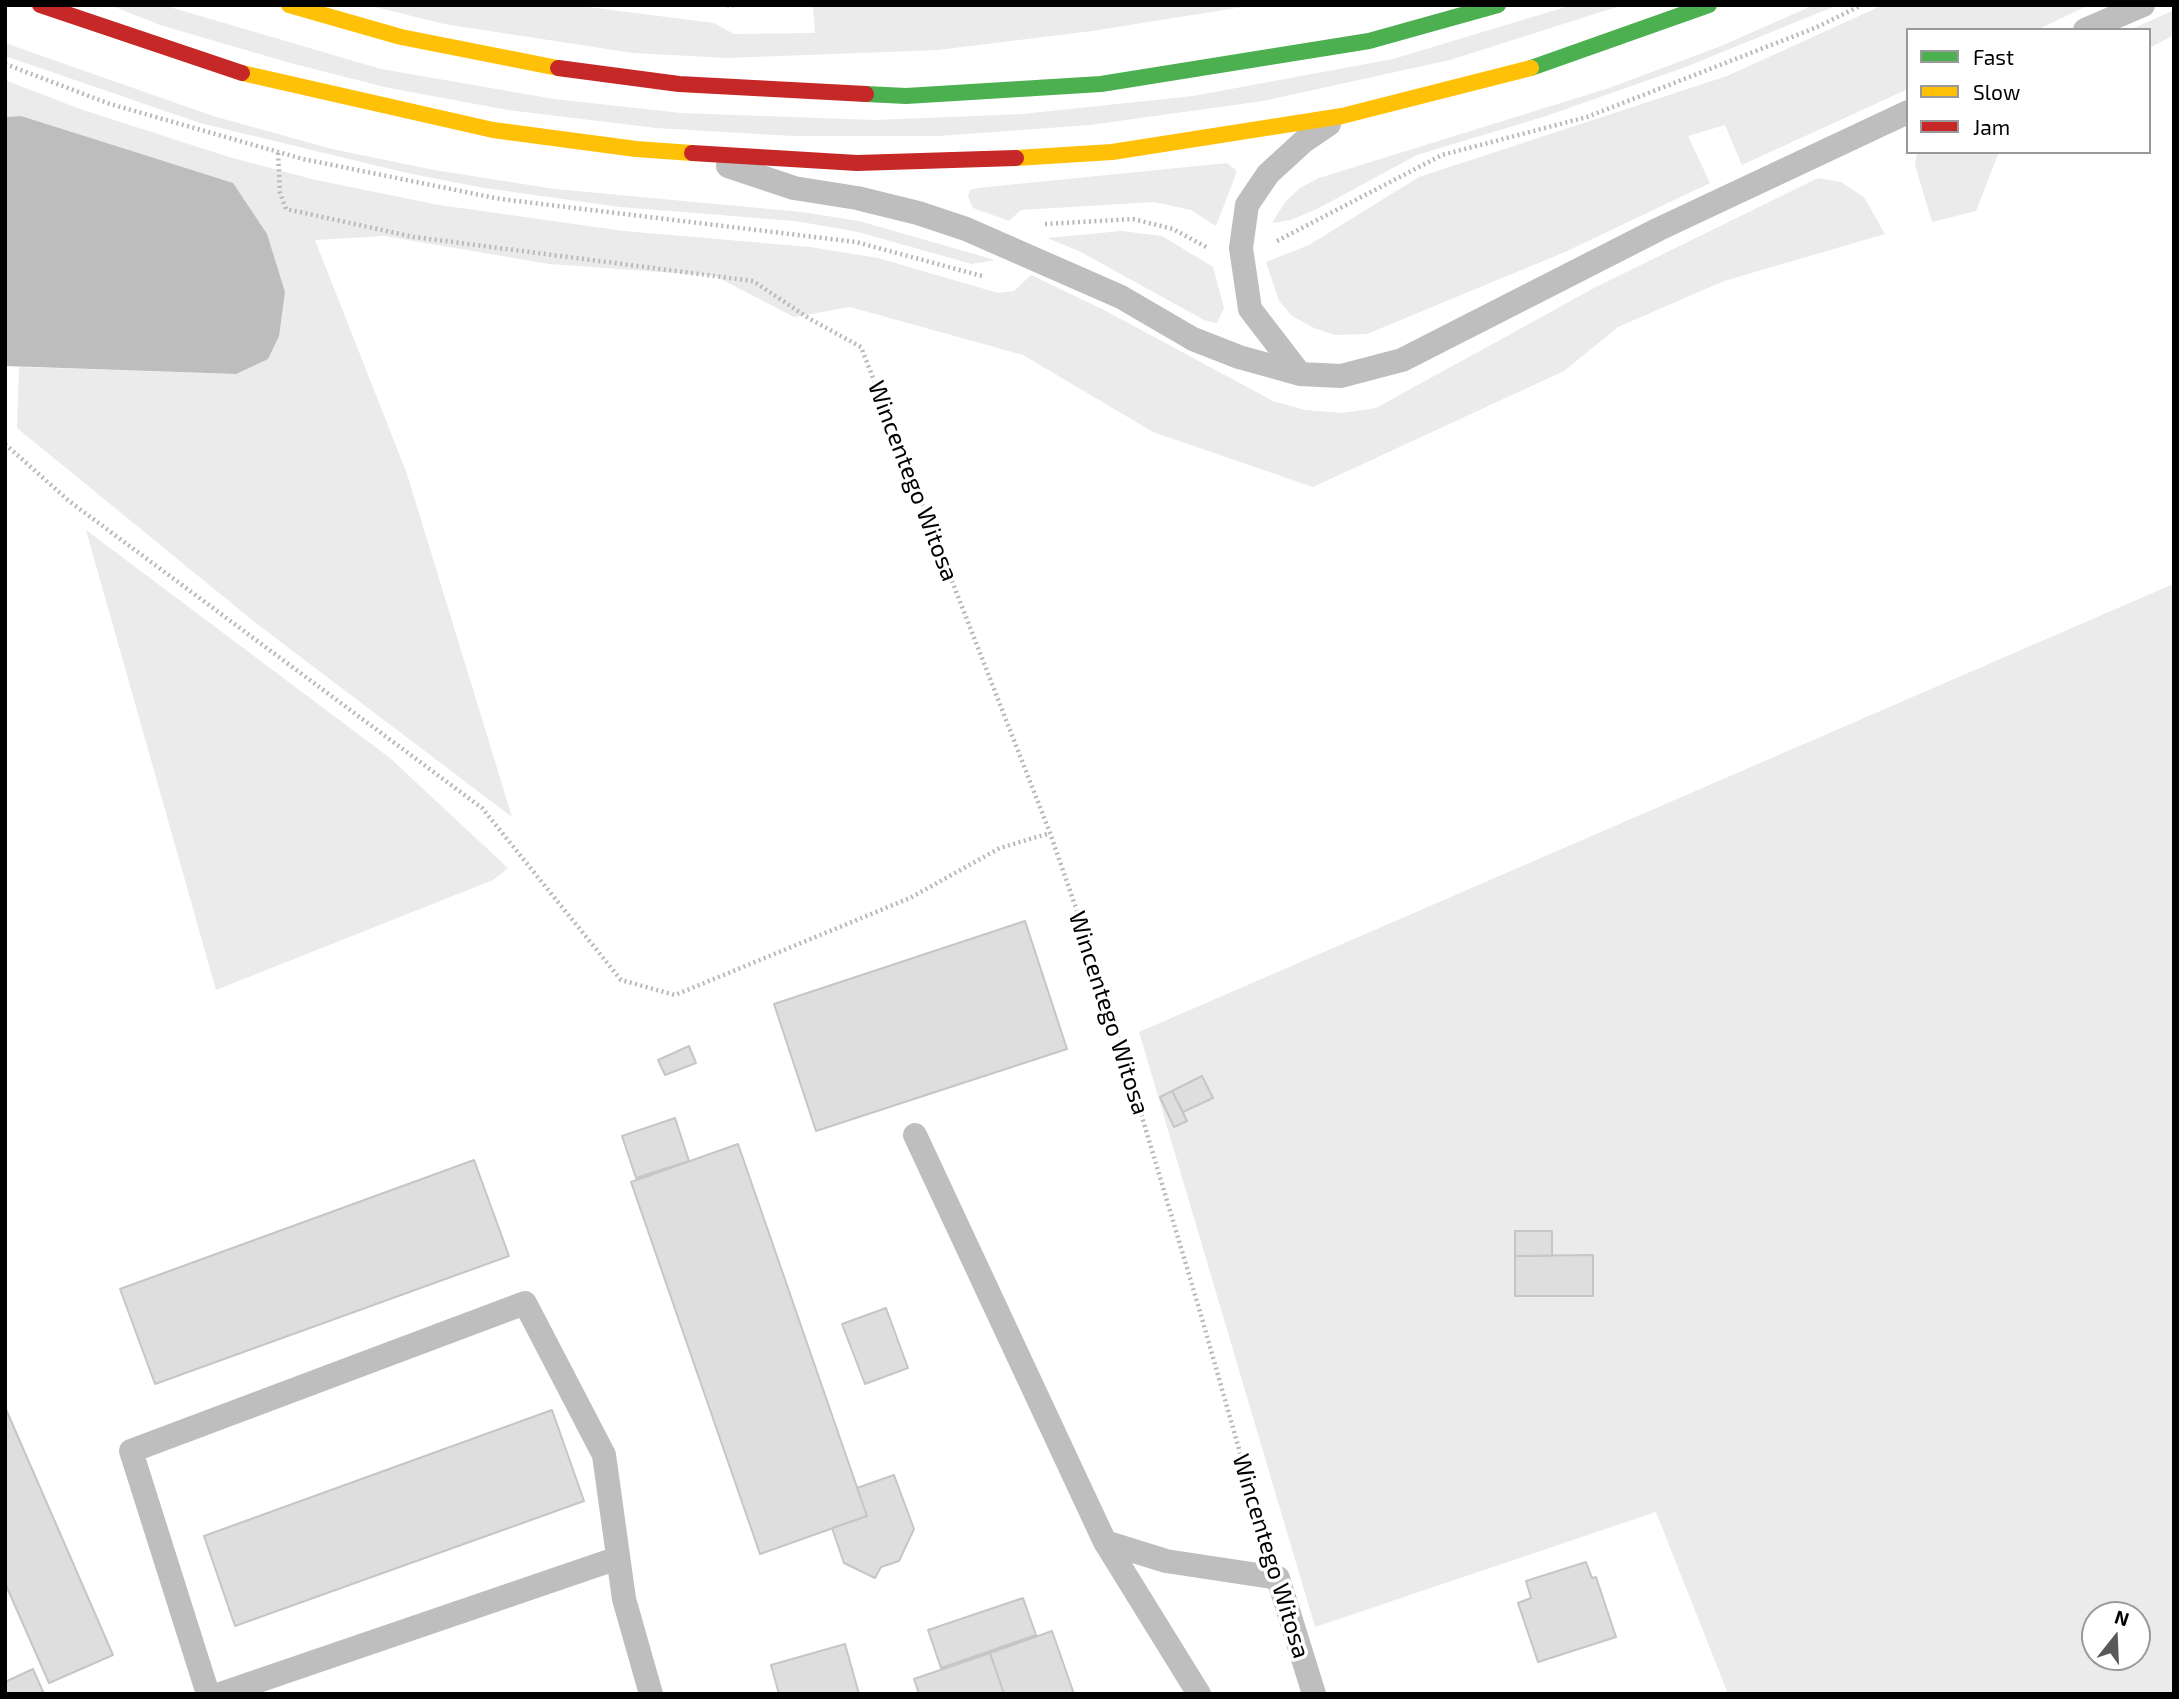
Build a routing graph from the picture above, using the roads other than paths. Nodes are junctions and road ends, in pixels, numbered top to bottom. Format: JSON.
{"nodes":[{"id":1,"x":40,"y":5,"type":"edge"},
{"id":2,"x":289,"y":5,"type":"edge"},
{"id":3,"x":1498,"y":5,"type":"edge"},
{"id":4,"x":1709,"y":5,"type":"edge"},
{"id":5,"x":2143,"y":5,"type":"edge"},
{"id":6,"x":2090,"y":28,"type":"edge"},
{"id":7,"x":1906,"y":112,"type":"edge"},
{"id":8,"x":1342,"y":116,"type":"junction"},
{"id":9,"x":694,"y":154,"type":"junction"},
{"id":10,"x":1300,"y":374,"type":"junction"},
{"id":11,"x":915,"y":1135,"type":"dead end"},
{"id":12,"x":1105,"y":1542,"type":"junction"},
{"id":13,"x":618,"y":1558,"type":"junction"},
{"id":14,"x":650,"y":1693,"type":"edge"},
{"id":15,"x":208,"y":1694,"type":"edge"},
{"id":16,"x":220,"y":1694,"type":"edge"},
{"id":17,"x":1199,"y":1694,"type":"edge"},
{"id":18,"x":1314,"y":1694,"type":"edge"}],
"edges":[{"from":1,"to":9,"type":"main road"},
{"from":2,"to":3,"type":"main road"},
{"from":4,"to":8,"type":"main road"},
{"from":5,"to":6,"type":"lane"},
{"from":7,"to":10,"type":"lane"},
{"from":8,"to":9,"type":"main road"},
{"from":8,"to":10,"type":"lane"},
{"from":9,"to":10,"type":"lane"},
{"from":11,"to":12,"type":"lane"},
{"from":12,"to":17,"type":"lane"},
{"from":12,"to":18,"type":"lane","name":"Wincentego Witosa"},
{"from":13,"to":14,"type":"lane"},
{"from":13,"to":15,"type":"lane"},
{"from":13,"to":16,"type":"lane"}]}
